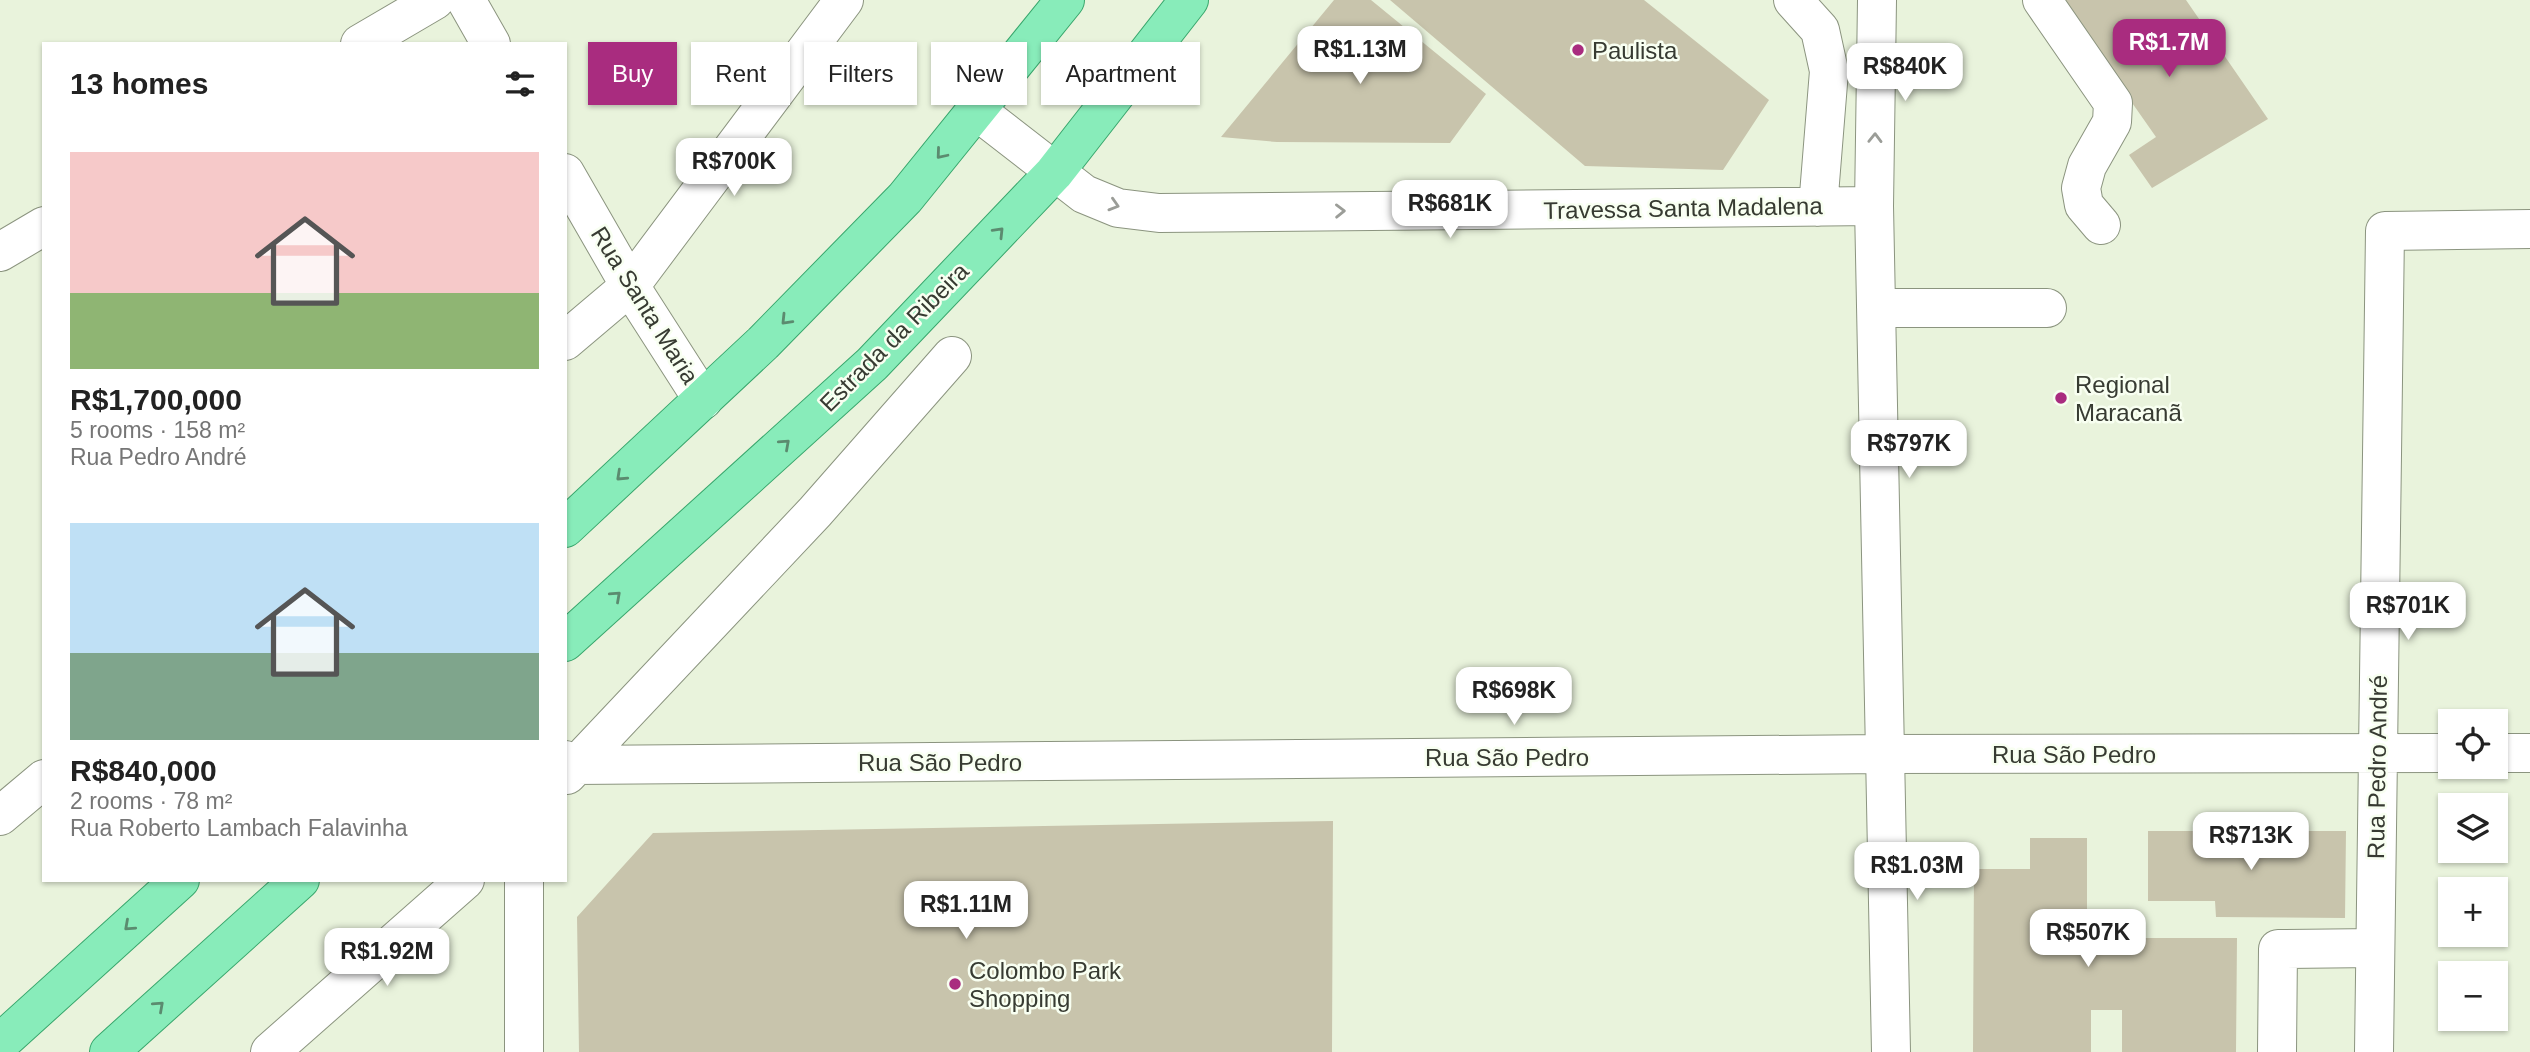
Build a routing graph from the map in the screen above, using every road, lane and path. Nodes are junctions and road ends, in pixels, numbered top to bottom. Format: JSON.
{"nodes":[{"id":1,"x":435,"y":0,"type":"edge"},
{"id":2,"x":467,"y":0,"type":"edge"},
{"id":3,"x":844,"y":0,"type":"edge"},
{"id":4,"x":1189,"y":0,"type":"edge"},
{"id":5,"x":1793,"y":0,"type":"edge"},
{"id":6,"x":1877,"y":0,"type":"edge"},
{"id":7,"x":2042,"y":0,"type":"edge"},
{"id":8,"x":1060,"y":2,"type":"edge"},
{"id":9,"x":363,"y":42,"type":"edge"},
{"id":10,"x":490,"y":42,"type":"edge"},
{"id":11,"x":977,"y":111,"type":"junction"},
{"id":12,"x":1054,"y":173,"type":"junction"},
{"id":13,"x":567,"y":176,"type":"edge"},
{"id":14,"x":1874,"y":206,"type":"junction"},
{"id":15,"x":1818,"y":207,"type":"junction"},
{"id":16,"x":2101,"y":225,"type":"dead end"},
{"id":17,"x":42,"y":227,"type":"edge"},
{"id":18,"x":2530,"y":229,"type":"edge"},
{"id":19,"x":0,"y":252,"type":"edge"},
{"id":20,"x":630,"y":286,"type":"junction"},
{"id":21,"x":1876,"y":308,"type":"junction"},
{"id":22,"x":2047,"y":308,"type":"dead end"},
{"id":23,"x":567,"y":339,"type":"edge"},
{"id":24,"x":952,"y":356,"type":"dead end"},
{"id":25,"x":704,"y":400,"type":"junction"},
{"id":26,"x":567,"y":526,"type":"edge"},
{"id":27,"x":567,"y":640,"type":"edge"},
{"id":28,"x":2438,"y":753,"type":"edge"},
{"id":29,"x":2508,"y":753,"type":"edge"},
{"id":30,"x":2530,"y":753,"type":"edge"},
{"id":31,"x":1884,"y":754,"type":"junction"},
{"id":32,"x":2377,"y":754,"type":"junction"},
{"id":33,"x":569,"y":767,"type":"edge"},
{"id":34,"x":42,"y":781,"type":"edge"},
{"id":35,"x":0,"y":816,"type":"edge"},
{"id":36,"x":178,"y":882,"type":"edge"},
{"id":37,"x":298,"y":882,"type":"edge"},
{"id":38,"x":463,"y":882,"type":"edge"},
{"id":39,"x":524,"y":882,"type":"edge"},
{"id":40,"x":2375,"y":948,"type":"junction"},
{"id":41,"x":0,"y":1043,"type":"edge"},
{"id":42,"x":109,"y":1052,"type":"edge"},
{"id":43,"x":270,"y":1052,"type":"edge"},
{"id":44,"x":524,"y":1052,"type":"edge"},
{"id":45,"x":1891,"y":1052,"type":"edge"},
{"id":46,"x":2277,"y":1052,"type":"edge"},
{"id":47,"x":2374,"y":1052,"type":"edge"}],
"edges":[{"from":1,"to":9,"type":"street"},
{"from":2,"to":10,"type":"street"},
{"from":3,"to":20,"type":"street"},
{"from":4,"to":12,"type":"main road","name":"Estrada da Ribeira"},
{"from":5,"to":15,"type":"street"},
{"from":14,"to":6,"type":"street","one_way":true},
{"from":7,"to":16,"type":"street"},
{"from":8,"to":11,"type":"main road"},
{"from":11,"to":12,"type":"street","name":"Travessa Santa Madalena"},
{"from":11,"to":25,"type":"main road","one_way":true},
{"from":12,"to":15,"type":"street","name":"Travessa Santa Madalena","one_way":true},
{"from":27,"to":12,"type":"main road","name":"Estrada da Ribeira","one_way":true},
{"from":13,"to":20,"type":"street","name":"Rua Santa Maria"},
{"from":14,"to":15,"type":"street","name":"Travessa Santa Madalena"},
{"from":14,"to":21,"type":"street"},
{"from":17,"to":19,"type":"street"},
{"from":18,"to":32,"type":"street","name":"Rua Pedro André"},
{"from":20,"to":23,"type":"street"},
{"from":20,"to":25,"type":"street","name":"Rua Santa Maria"},
{"from":21,"to":22,"type":"street"},
{"from":21,"to":31,"type":"street"},
{"from":24,"to":33,"type":"street"},
{"from":25,"to":26,"type":"main road","one_way":true},
{"from":28,"to":32,"type":"street","name":"Rua São Pedro"},
{"from":29,"to":30,"type":"street"},
{"from":31,"to":32,"type":"street","name":"Rua São Pedro"},
{"from":31,"to":33,"type":"street","name":"Rua São Pedro"},
{"from":31,"to":45,"type":"street"},
{"from":32,"to":40,"type":"street","name":"Rua Pedro André"},
{"from":34,"to":35,"type":"street"},
{"from":36,"to":41,"type":"main road","one_way":true},
{"from":42,"to":37,"type":"main road","one_way":true},
{"from":38,"to":43,"type":"street"},
{"from":39,"to":44,"type":"street"},
{"from":40,"to":46,"type":"street"},
{"from":40,"to":47,"type":"street","name":"Rua Pedro André"}]}
